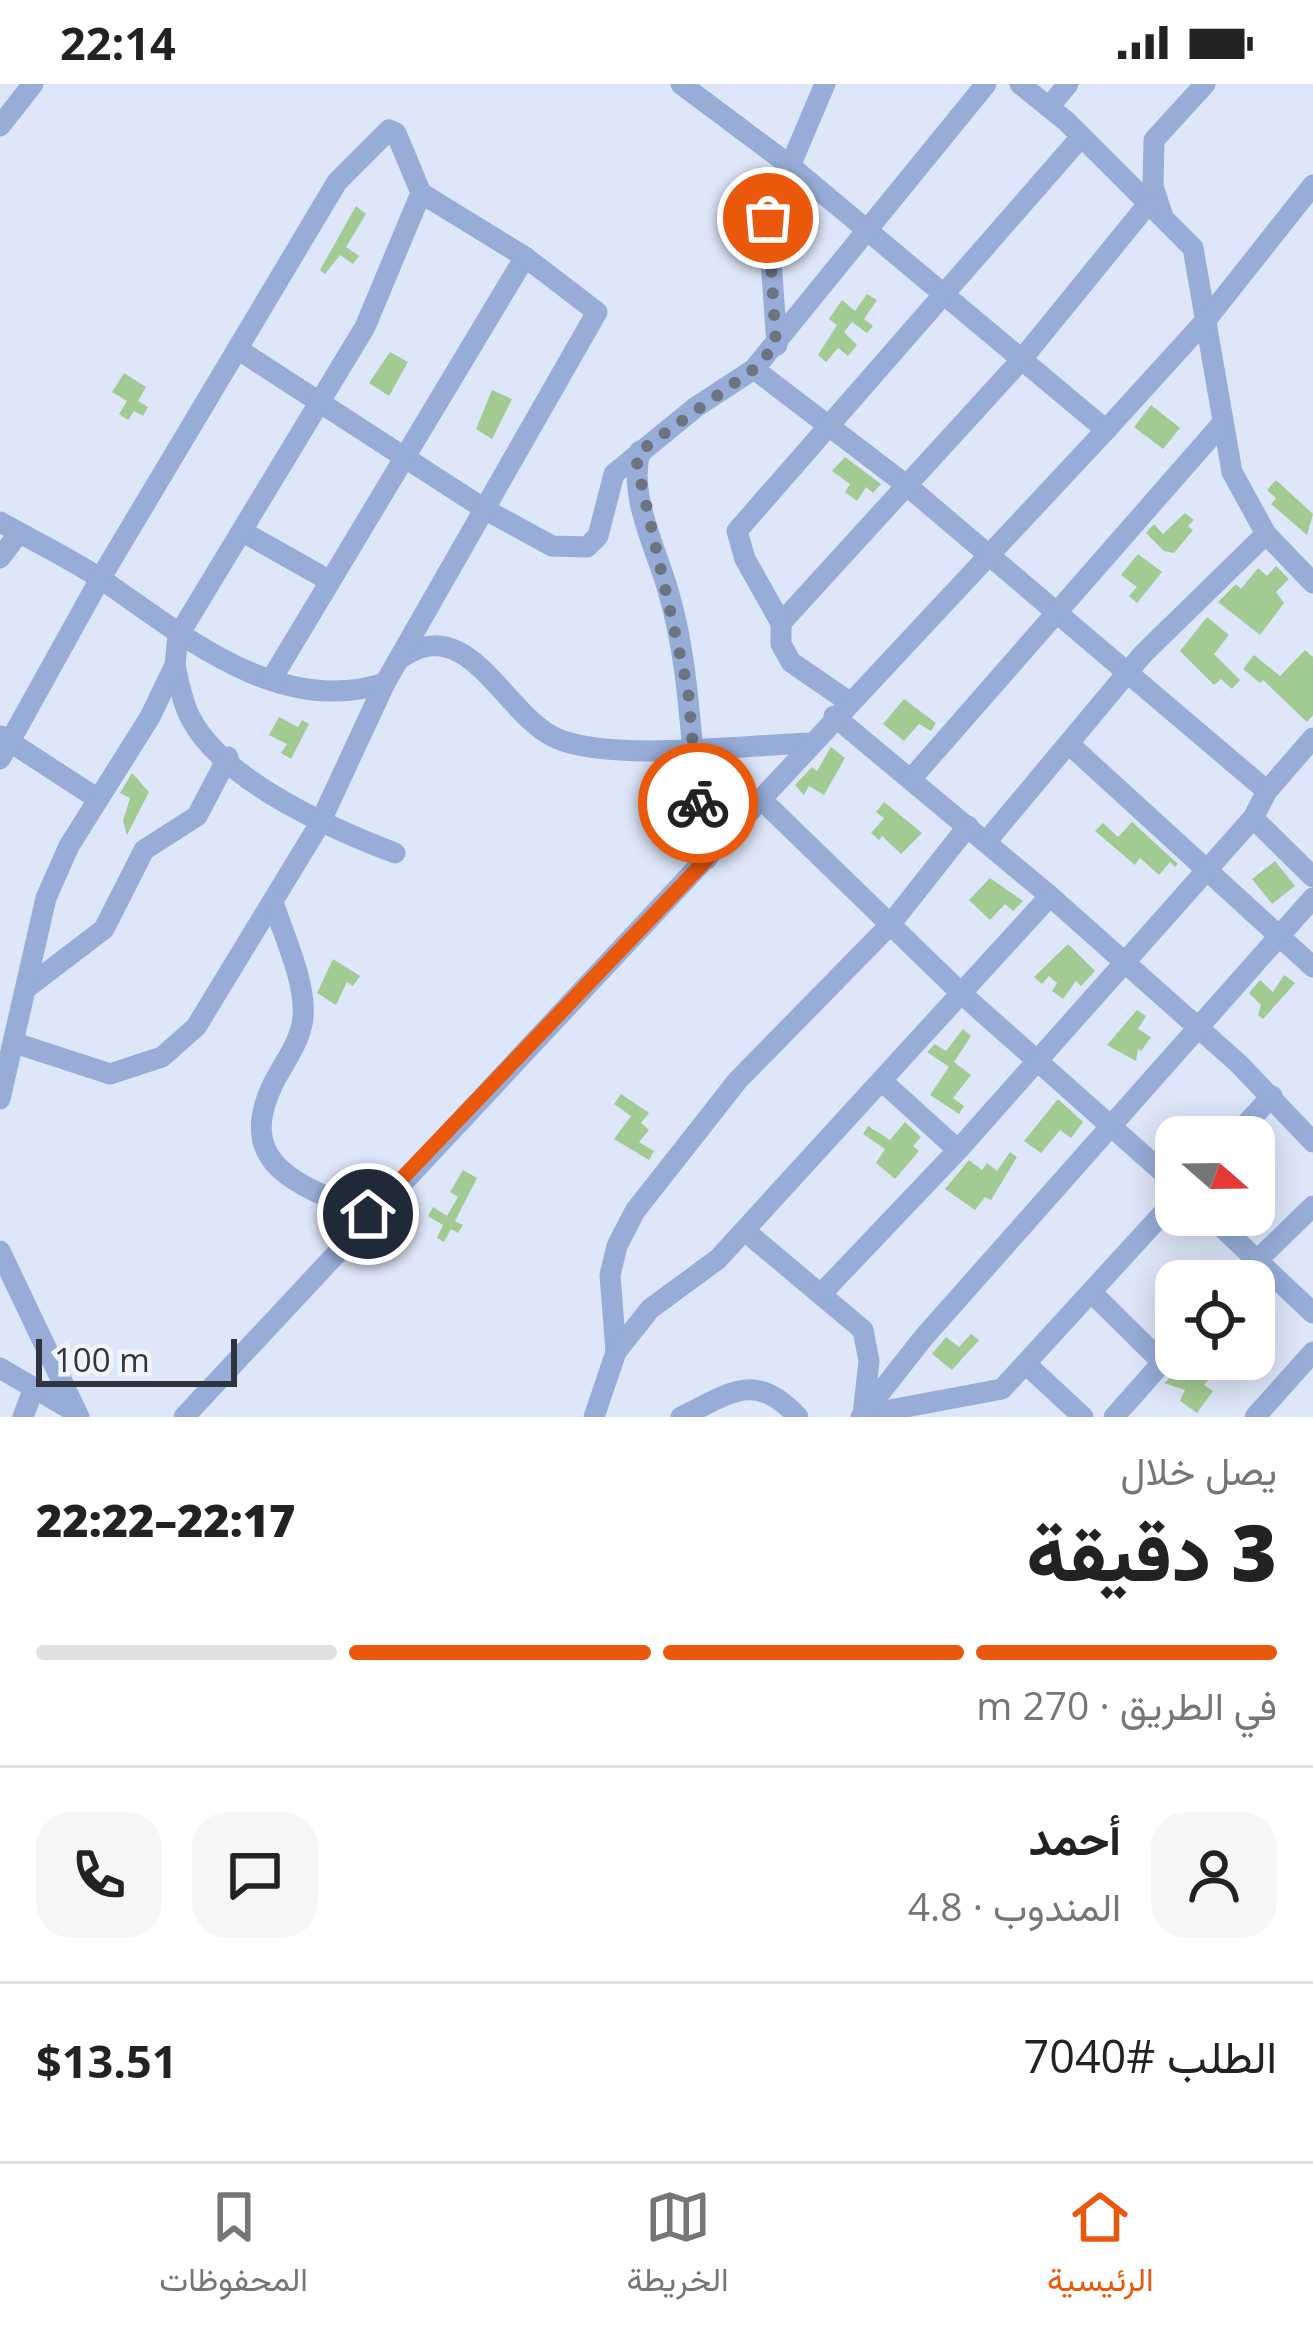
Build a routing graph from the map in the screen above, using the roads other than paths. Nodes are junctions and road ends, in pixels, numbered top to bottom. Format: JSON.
{"nodes":[{"id":1,"x":33,"y":84,"type":"edge"},
{"id":2,"x":681,"y":84,"type":"edge"},
{"id":3,"x":825,"y":84,"type":"edge"},
{"id":4,"x":986,"y":84,"type":"edge"},
{"id":5,"x":1020,"y":84,"type":"edge"},
{"id":6,"x":1068,"y":84,"type":"edge"},
{"id":7,"x":1205,"y":84,"type":"edge"},
{"id":8,"x":1049,"y":107,"type":"junction"},
{"id":9,"x":0,"y":126,"type":"edge"},
{"id":10,"x":1081,"y":137,"type":"junction"},
{"id":11,"x":788,"y":164,"type":"junction"},
{"id":12,"x":1313,"y":184,"type":"edge"},
{"id":13,"x":421,"y":193,"type":"junction"},
{"id":14,"x":1155,"y":209,"type":"junction"},
{"id":15,"x":868,"y":232,"type":"junction"},
{"id":16,"x":525,"y":257,"type":"junction"},
{"id":17,"x":943,"y":296,"type":"junction"},
{"id":18,"x":1206,"y":320,"type":"junction"},
{"id":19,"x":776,"y":345,"type":"junction"},
{"id":20,"x":239,"y":350,"type":"junction"},
{"id":21,"x":1022,"y":358,"type":"junction"},
{"id":22,"x":754,"y":369,"type":"junction"},
{"id":23,"x":316,"y":400,"type":"junction"},
{"id":24,"x":827,"y":423,"type":"junction"},
{"id":25,"x":1220,"y":426,"type":"junction"},
{"id":26,"x":1106,"y":430,"type":"junction"},
{"id":27,"x":640,"y":451,"type":"junction"},
{"id":28,"x":403,"y":457,"type":"junction"},
{"id":29,"x":905,"y":484,"type":"junction"},
{"id":30,"x":486,"y":510,"type":"junction"},
{"id":31,"x":10,"y":528,"type":"edge"},
{"id":32,"x":245,"y":533,"type":"junction"},
{"id":33,"x":1266,"y":534,"type":"junction"},
{"id":34,"x":986,"y":555,"type":"junction"},
{"id":35,"x":0,"y":558,"type":"edge"},
{"id":36,"x":100,"y":579,"type":"junction"},
{"id":37,"x":330,"y":581,"type":"junction"},
{"id":38,"x":1313,"y":583,"type":"edge"},
{"id":39,"x":1061,"y":613,"type":"junction"},
{"id":40,"x":781,"y":622,"type":"junction"},
{"id":41,"x":178,"y":636,"type":"junction"},
{"id":42,"x":400,"y":658,"type":"junction"},
{"id":43,"x":175,"y":664,"type":"junction"},
{"id":44,"x":1129,"y":670,"type":"junction"},
{"id":45,"x":272,"y":680,"type":"junction"},
{"id":46,"x":386,"y":683,"type":"junction"},
{"id":47,"x":842,"y":709,"type":"junction"},
{"id":48,"x":1313,"y":738,"type":"edge"},
{"id":49,"x":810,"y":742,"type":"junction"},
{"id":50,"x":4,"y":745,"type":"edge"},
{"id":51,"x":1070,"y":746,"type":"junction"},
{"id":52,"x":692,"y":747,"type":"junction"},
{"id":53,"x":228,"y":757,"type":"junction"},
{"id":54,"x":911,"y":778,"type":"junction"},
{"id":55,"x":1268,"y":791,"type":"junction"},
{"id":56,"x":98,"y":799,"type":"junction"},
{"id":57,"x":762,"y":800,"type":"junction"},
{"id":58,"x":1253,"y":818,"type":"junction"},
{"id":59,"x":319,"y":824,"type":"junction"},
{"id":60,"x":968,"y":826,"type":"junction"},
{"id":61,"x":986,"y":842,"type":"junction"},
{"id":62,"x":395,"y":854,"type":"dead end"},
{"id":63,"x":707,"y":859,"type":"junction"},
{"id":64,"x":1206,"y":868,"type":"junction"},
{"id":65,"x":1313,"y":877,"type":"edge"},
{"id":66,"x":1050,"y":896,"type":"junction"},
{"id":67,"x":1313,"y":898,"type":"edge"},
{"id":68,"x":273,"y":902,"type":"junction"},
{"id":69,"x":889,"y":926,"type":"junction"},
{"id":70,"x":1278,"y":937,"type":"junction"},
{"id":71,"x":1122,"y":961,"type":"junction"},
{"id":72,"x":1313,"y":968,"type":"edge"},
{"id":73,"x":28,"y":987,"type":"junction"},
{"id":74,"x":963,"y":995,"type":"junction"},
{"id":75,"x":1196,"y":1028,"type":"junction"},
{"id":76,"x":15,"y":1043,"type":"junction"},
{"id":77,"x":1038,"y":1060,"type":"junction"},
{"id":78,"x":883,"y":1082,"type":"junction"},
{"id":79,"x":1272,"y":1096,"type":"junction"},
{"id":80,"x":0,"y":1099,"type":"edge"},
{"id":81,"x":1253,"y":1116,"type":"edge"},
{"id":82,"x":1114,"y":1126,"type":"junction"},
{"id":83,"x":1313,"y":1142,"type":"edge"},
{"id":84,"x":958,"y":1150,"type":"junction"},
{"id":85,"x":1155,"y":1164,"type":"edge"},
{"id":86,"x":1313,"y":1206,"type":"edge"},
{"id":87,"x":368,"y":1214,"type":"junction"},
{"id":88,"x":1155,"y":1222,"type":"edge"},
{"id":89,"x":745,"y":1231,"type":"junction"},
{"id":90,"x":1231,"y":1236,"type":"edge"},
{"id":91,"x":1,"y":1248,"type":"edge"},
{"id":92,"x":1256,"y":1259,"type":"junction"},
{"id":93,"x":822,"y":1293,"type":"junction"},
{"id":94,"x":1092,"y":1293,"type":"junction"},
{"id":95,"x":1313,"y":1313,"type":"edge"},
{"id":96,"x":1155,"y":1343,"type":"edge"},
{"id":97,"x":616,"y":1352,"type":"junction"},
{"id":98,"x":1313,"y":1352,"type":"edge"},
{"id":99,"x":1026,"y":1364,"type":"junction"},
{"id":100,"x":0,"y":1368,"type":"edge"},
{"id":101,"x":1155,"y":1370,"type":"edge"},
{"id":102,"x":33,"y":1390,"type":"junction"},
{"id":103,"x":911,"y":1402,"type":"junction"},
{"id":104,"x":81,"y":1416,"type":"edge"},
{"id":105,"x":862,"y":1416,"type":"edge"},
{"id":106,"x":23,"y":1417,"type":"edge"},
{"id":107,"x":184,"y":1417,"type":"edge"},
{"id":108,"x":594,"y":1417,"type":"edge"},
{"id":109,"x":681,"y":1417,"type":"edge"},
{"id":110,"x":798,"y":1417,"type":"edge"},
{"id":111,"x":940,"y":1417,"type":"edge"},
{"id":112,"x":1084,"y":1417,"type":"edge"},
{"id":113,"x":1114,"y":1417,"type":"edge"},
{"id":114,"x":1255,"y":1417,"type":"edge"}],
"edges":[{"from":1,"to":9,"type":"street"},
{"from":2,"to":11,"type":"street"},
{"from":3,"to":11,"type":"street"},
{"from":4,"to":15,"type":"street"},
{"from":5,"to":8,"type":"street"},
{"from":6,"to":8,"type":"street"},
{"from":7,"to":14,"type":"street"},
{"from":8,"to":10,"type":"street"},
{"from":10,"to":14,"type":"street"},
{"from":10,"to":17,"type":"street"},
{"from":11,"to":15,"type":"street"},
{"from":11,"to":19,"type":"street"},
{"from":12,"to":18,"type":"street"},
{"from":13,"to":16,"type":"street"},
{"from":13,"to":20,"type":"street"},
{"from":13,"to":23,"type":"street"},
{"from":14,"to":18,"type":"street"},
{"from":14,"to":21,"type":"street"},
{"from":15,"to":17,"type":"street"},
{"from":15,"to":19,"type":"street"},
{"from":16,"to":28,"type":"street"},
{"from":16,"to":30,"type":"street"},
{"from":17,"to":21,"type":"street"},
{"from":17,"to":24,"type":"street"},
{"from":18,"to":25,"type":"street"},
{"from":18,"to":26,"type":"street"},
{"from":19,"to":22,"type":"street"},
{"from":20,"to":23,"type":"street"},
{"from":20,"to":36,"type":"street"},
{"from":21,"to":26,"type":"street"},
{"from":21,"to":29,"type":"street"},
{"from":22,"to":24,"type":"street"},
{"from":22,"to":27,"type":"street"},
{"from":23,"to":28,"type":"street"},
{"from":23,"to":32,"type":"street"},
{"from":24,"to":29,"type":"street"},
{"from":24,"to":40,"type":"street"},
{"from":25,"to":33,"type":"street"},
{"from":25,"to":39,"type":"street"},
{"from":26,"to":34,"type":"street"},
{"from":27,"to":30,"type":"street"},
{"from":27,"to":52,"type":"street"},
{"from":28,"to":30,"type":"street"},
{"from":28,"to":37,"type":"street"},
{"from":29,"to":34,"type":"street"},
{"from":29,"to":40,"type":"street"},
{"from":30,"to":42,"type":"street"},
{"from":31,"to":35,"type":"street"},
{"from":31,"to":36,"type":"street"},
{"from":32,"to":37,"type":"street"},
{"from":32,"to":41,"type":"street"},
{"from":33,"to":38,"type":"street"},
{"from":33,"to":44,"type":"street"},
{"from":34,"to":39,"type":"street"},
{"from":34,"to":47,"type":"street"},
{"from":36,"to":41,"type":"street"},
{"from":36,"to":50,"type":"street"},
{"from":37,"to":45,"type":"street"},
{"from":39,"to":44,"type":"street"},
{"from":39,"to":54,"type":"street"},
{"from":40,"to":47,"type":"street"},
{"from":41,"to":43,"type":"street"},
{"from":41,"to":45,"type":"street"},
{"from":42,"to":46,"type":"street"},
{"from":42,"to":52,"type":"street"},
{"from":43,"to":53,"type":"street"},
{"from":43,"to":56,"type":"street"},
{"from":44,"to":51,"type":"street"},
{"from":44,"to":55,"type":"street"},
{"from":45,"to":46,"type":"street"},
{"from":46,"to":59,"type":"street"},
{"from":47,"to":49,"type":"street"},
{"from":47,"to":54,"type":"street"},
{"from":48,"to":55,"type":"street"},
{"from":49,"to":52,"type":"street"},
{"from":49,"to":57,"type":"street"},
{"from":50,"to":56,"type":"street"},
{"from":51,"to":61,"type":"street"},
{"from":51,"to":64,"type":"street"},
{"from":52,"to":63,"type":"street"},
{"from":53,"to":59,"type":"street"},
{"from":53,"to":73,"type":"street"},
{"from":54,"to":60,"type":"street"},
{"from":55,"to":58,"type":"street"},
{"from":56,"to":73,"type":"street"},
{"from":57,"to":63,"type":"street"},
{"from":57,"to":69,"type":"street"},
{"from":58,"to":64,"type":"street"},
{"from":58,"to":65,"type":"street"},
{"from":59,"to":62,"type":"street"},
{"from":59,"to":68,"type":"street"},
{"from":60,"to":61,"type":"street"},
{"from":60,"to":69,"type":"street"},
{"from":61,"to":66,"type":"street"},
{"from":63,"to":87,"type":"street"},
{"from":64,"to":70,"type":"street"},
{"from":64,"to":71,"type":"street"},
{"from":66,"to":71,"type":"street"},
{"from":66,"to":74,"type":"street"},
{"from":67,"to":70,"type":"street"},
{"from":68,"to":76,"type":"street"},
{"from":68,"to":87,"type":"street"},
{"from":69,"to":74,"type":"street"},
{"from":69,"to":97,"type":"street"},
{"from":70,"to":72,"type":"street"},
{"from":70,"to":75,"type":"street"},
{"from":71,"to":75,"type":"street"},
{"from":71,"to":77,"type":"street"},
{"from":73,"to":76,"type":"street"},
{"from":74,"to":77,"type":"street"},
{"from":74,"to":78,"type":"street"},
{"from":75,"to":79,"type":"street"},
{"from":75,"to":82,"type":"street"},
{"from":76,"to":80,"type":"street"},
{"from":77,"to":82,"type":"street"},
{"from":77,"to":84,"type":"street"},
{"from":78,"to":84,"type":"street"},
{"from":78,"to":89,"type":"street"},
{"from":79,"to":81,"type":"street"},
{"from":79,"to":83,"type":"street"},
{"from":82,"to":85,"type":"street"},
{"from":82,"to":105,"type":"street"},
{"from":84,"to":93,"type":"street"},
{"from":86,"to":92,"type":"street"},
{"from":87,"to":107,"type":"street"},
{"from":88,"to":94,"type":"street"},
{"from":89,"to":93,"type":"street"},
{"from":89,"to":97,"type":"street"},
{"from":90,"to":92,"type":"street"},
{"from":91,"to":104,"type":"street"},
{"from":92,"to":95,"type":"street"},
{"from":93,"to":105,"type":"street"},
{"from":94,"to":96,"type":"street"},
{"from":94,"to":99,"type":"street"},
{"from":97,"to":108,"type":"street"},
{"from":98,"to":114,"type":"street"},
{"from":99,"to":103,"type":"street"},
{"from":99,"to":112,"type":"street"},
{"from":100,"to":102,"type":"street"},
{"from":101,"to":113,"type":"street"},
{"from":102,"to":104,"type":"street"},
{"from":102,"to":106,"type":"street"},
{"from":103,"to":105,"type":"street"},
{"from":103,"to":111,"type":"street"},
{"from":109,"to":110,"type":"street"}]}
